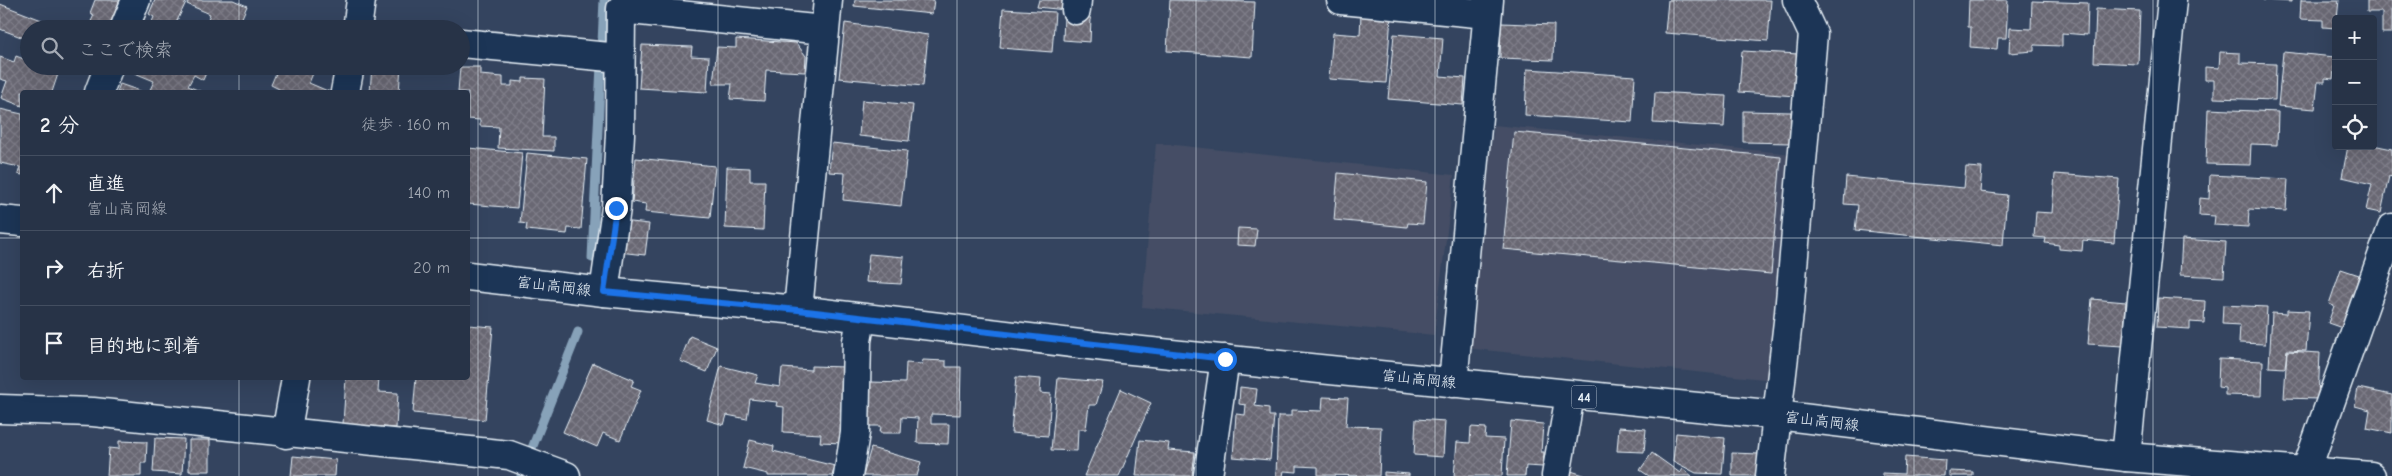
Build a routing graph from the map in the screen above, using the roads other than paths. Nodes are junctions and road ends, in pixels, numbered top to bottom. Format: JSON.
{"nodes":[{"id":1,"x":136,"y":0,"type":"edge"},
{"id":2,"x":361,"y":0,"type":"edge"},
{"id":3,"x":828,"y":0,"type":"edge"},
{"id":4,"x":1341,"y":0,"type":"edge"},
{"id":5,"x":1798,"y":0,"type":"edge"},
{"id":6,"x":2172,"y":0,"type":"edge"},
{"id":7,"x":1488,"y":7,"type":"edge"},
{"id":8,"x":128,"y":20,"type":"edge"},
{"id":9,"x":358,"y":20,"type":"edge"},
{"id":10,"x":824,"y":30,"type":"junction"},
{"id":11,"x":470,"y":44,"type":"edge"},
{"id":12,"x":620,"y":58,"type":"junction"},
{"id":13,"x":106,"y":75,"type":"edge"},
{"id":14,"x":349,"y":75,"type":"edge"},
{"id":15,"x":100,"y":90,"type":"edge"},
{"id":16,"x":346,"y":90,"type":"edge"},
{"id":17,"x":0,"y":220,"type":"edge"},
{"id":18,"x":20,"y":222,"type":"edge"},
{"id":19,"x":2392,"y":228,"type":"edge"},
{"id":20,"x":470,"y":276,"type":"edge"},
{"id":21,"x":604,"y":292,"type":"junction"},
{"id":22,"x":798,"y":310,"type":"junction"},
{"id":23,"x":861,"y":319,"type":"junction"},
{"id":24,"x":1225,"y":359,"type":"junction"},
{"id":25,"x":296,"y":380,"type":"edge"},
{"id":26,"x":1453,"y":383,"type":"junction"},
{"id":27,"x":1570,"y":395,"type":"junction"},
{"id":28,"x":0,"y":409,"type":"edge"},
{"id":29,"x":1777,"y":416,"type":"junction"},
{"id":30,"x":286,"y":434,"type":"junction"},
{"id":31,"x":2126,"y":457,"type":"junction"},
{"id":32,"x":2319,"y":473,"type":"edge"},
{"id":33,"x":566,"y":476,"type":"edge"},
{"id":34,"x":848,"y":476,"type":"edge"},
{"id":35,"x":1208,"y":476,"type":"edge"},
{"id":36,"x":1556,"y":476,"type":"edge"},
{"id":37,"x":1770,"y":476,"type":"edge"},
{"id":38,"x":2371,"y":476,"type":"edge"}],
"edges":[{"from":1,"to":8,"type":"street"},
{"from":2,"to":9,"type":"street"},
{"from":3,"to":10,"type":"street"},
{"from":4,"to":7,"type":"street"},
{"from":5,"to":29,"type":"street"},
{"from":6,"to":31,"type":"street"},
{"from":7,"to":26,"type":"street"},
{"from":10,"to":12,"type":"street"},
{"from":10,"to":22,"type":"street"},
{"from":11,"to":12,"type":"street"},
{"from":12,"to":21,"type":"street"},
{"from":13,"to":15,"type":"street"},
{"from":14,"to":16,"type":"street"},
{"from":17,"to":18,"type":"street"},
{"from":19,"to":32,"type":"street"},
{"from":20,"to":21,"type":"street","name":"富山高岡線","number":"44"},
{"from":21,"to":22,"type":"street","name":"富山高岡線","number":"44"},
{"from":22,"to":23,"type":"street","name":"富山高岡線","number":"44"},
{"from":23,"to":24,"type":"street","name":"富山高岡線","number":"44"},
{"from":23,"to":34,"type":"street"},
{"from":24,"to":26,"type":"street","name":"富山高岡線","number":"44"},
{"from":24,"to":35,"type":"street"},
{"from":25,"to":30,"type":"street"},
{"from":26,"to":27,"type":"street","name":"富山高岡線","number":"44"},
{"from":27,"to":29,"type":"street","name":"富山高岡線","number":"44"},
{"from":27,"to":36,"type":"street"},
{"from":28,"to":30,"type":"street"},
{"from":29,"to":31,"type":"street","name":"富山高岡線","number":"44"},
{"from":29,"to":37,"type":"street"},
{"from":30,"to":33,"type":"street"},
{"from":31,"to":32,"type":"street","name":"富山高岡線","number":"44"},
{"from":32,"to":38,"type":"street","name":"富山高岡線","number":"44"}]}
